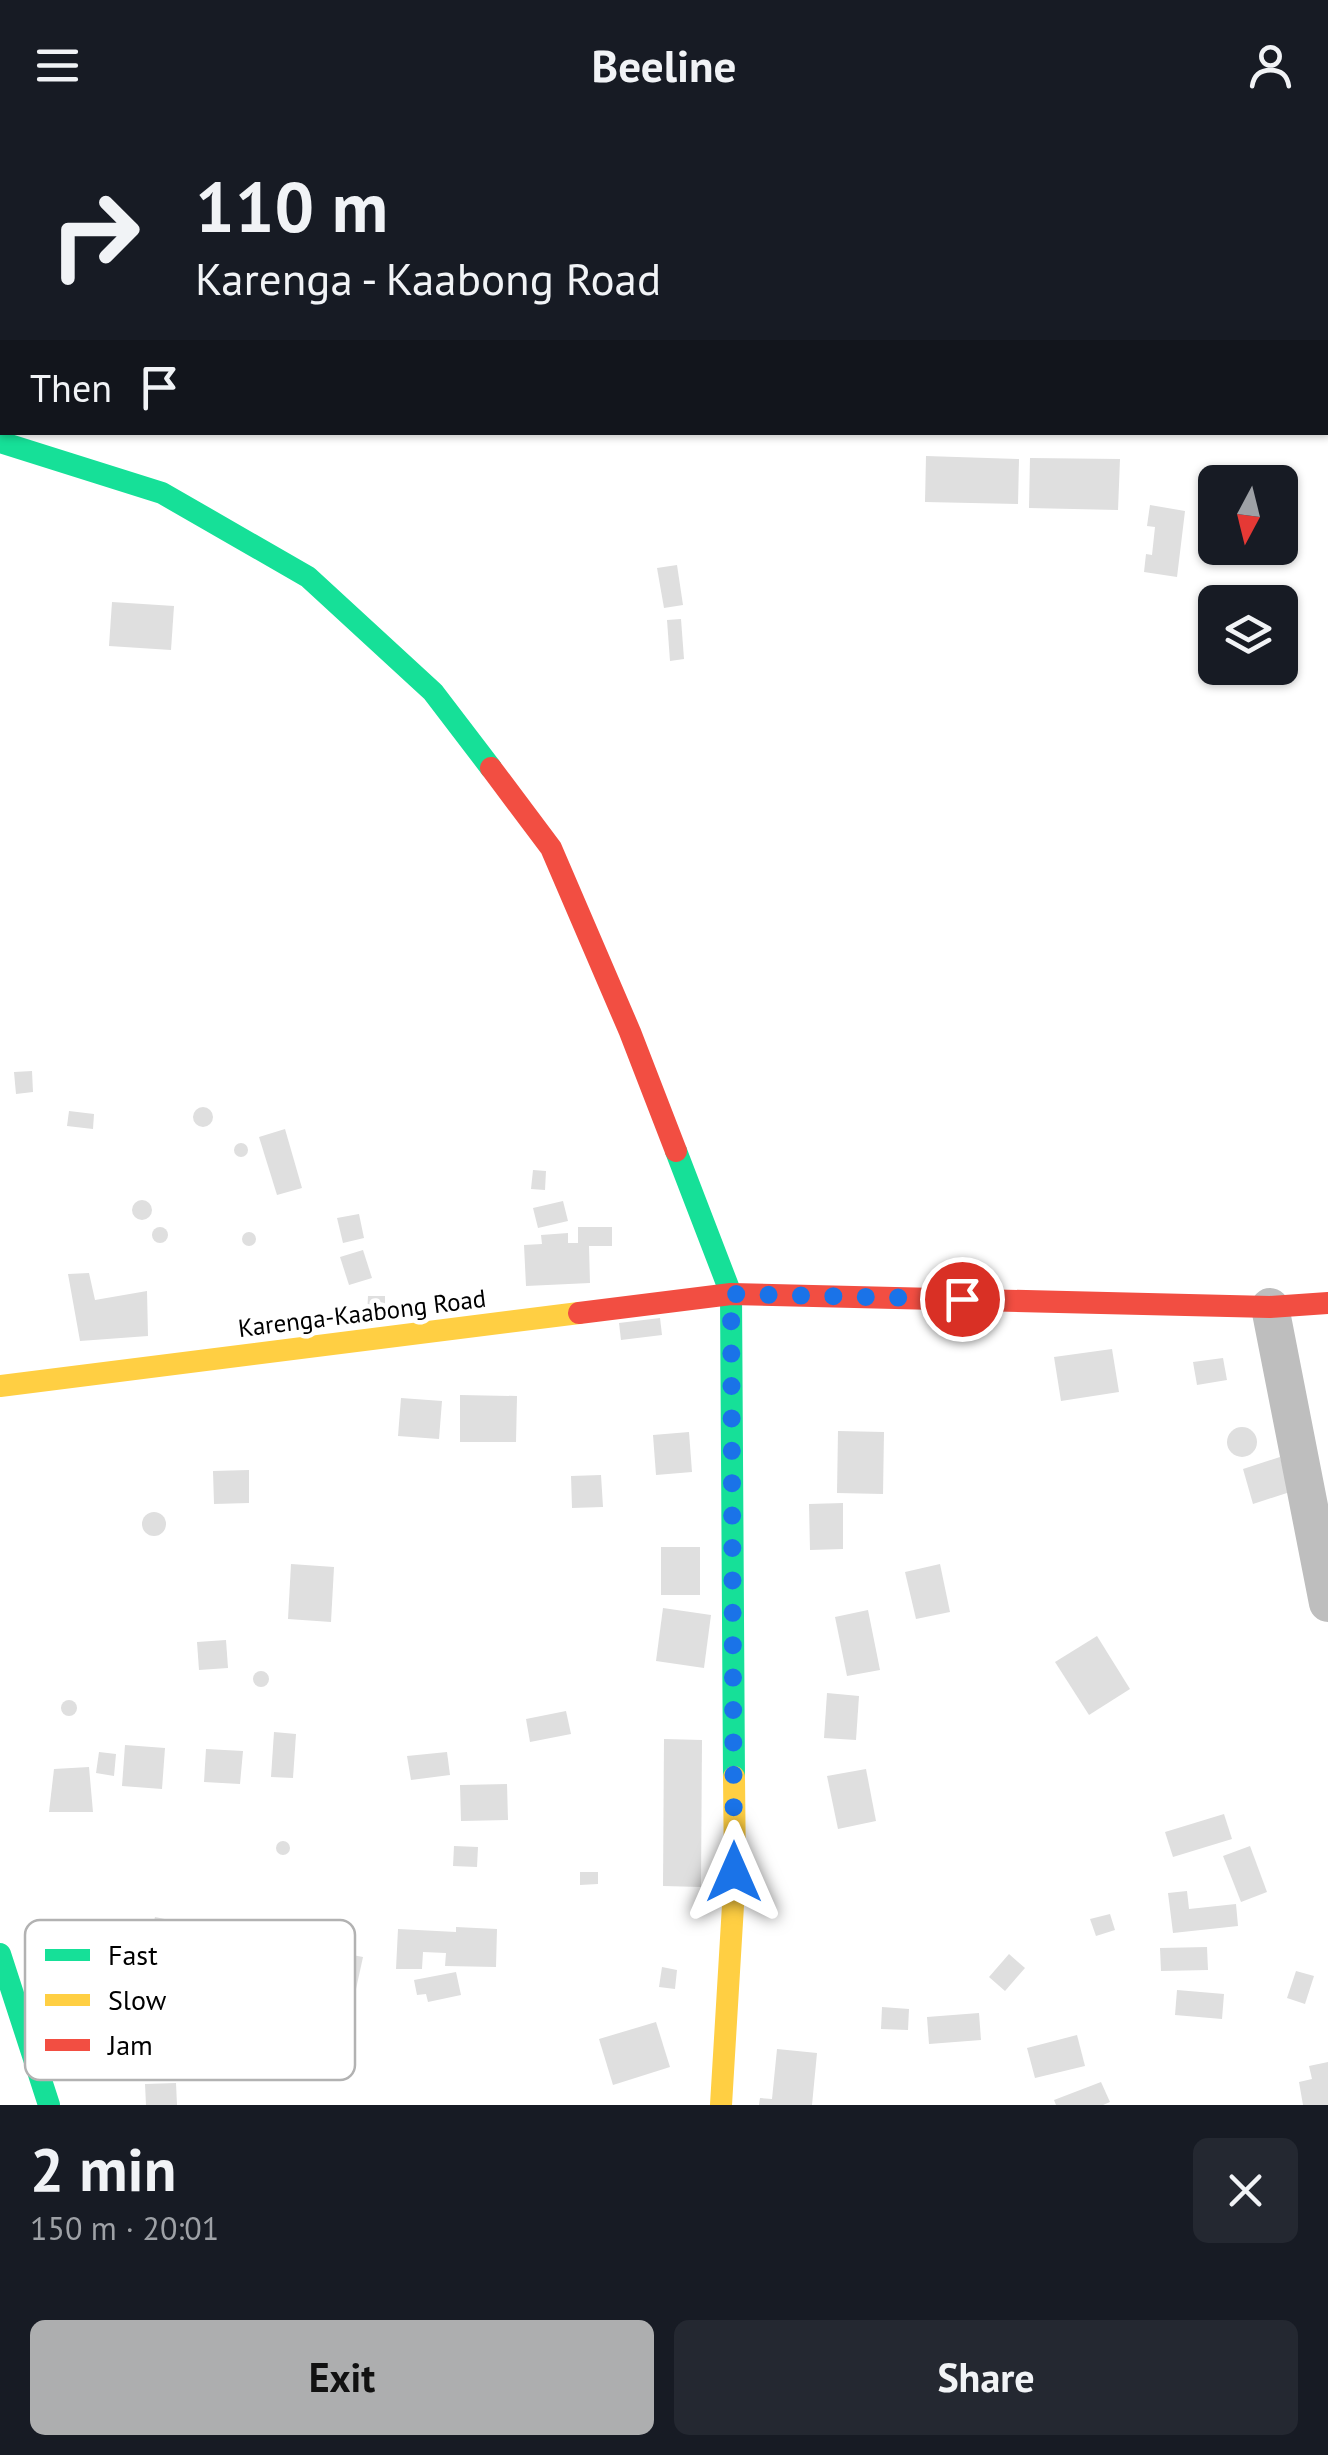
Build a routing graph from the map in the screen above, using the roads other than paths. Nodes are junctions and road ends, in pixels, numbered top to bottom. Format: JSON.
{"nodes":[{"id":1,"x":0,"y":442,"type":"edge"},
{"id":2,"x":731,"y":1294,"type":"junction"},
{"id":3,"x":1328,"y":1303,"type":"edge"},
{"id":4,"x":1270,"y":1306,"type":"junction"},
{"id":5,"x":0,"y":1386,"type":"edge"},
{"id":6,"x":1328,"y":1603,"type":"edge"},
{"id":7,"x":0,"y":1954,"type":"edge"},
{"id":8,"x":25,"y":2031,"type":"edge"},
{"id":9,"x":41,"y":2080,"type":"edge"},
{"id":10,"x":49,"y":2105,"type":"edge"},
{"id":11,"x":721,"y":2105,"type":"edge"}],
"edges":[{"from":1,"to":2,"type":"main road"},
{"from":2,"to":4,"type":"main road","name":"Karenga-Kaabong Road"},
{"from":2,"to":5,"type":"main road","name":"Karenga-Kaabong Road"},
{"from":2,"to":11,"type":"main road"},
{"from":3,"to":4,"type":"main road","name":"Karenga-Kaabong Road"},
{"from":4,"to":6,"type":"street"},
{"from":7,"to":8,"type":"main road"},
{"from":9,"to":10,"type":"main road"}]}
